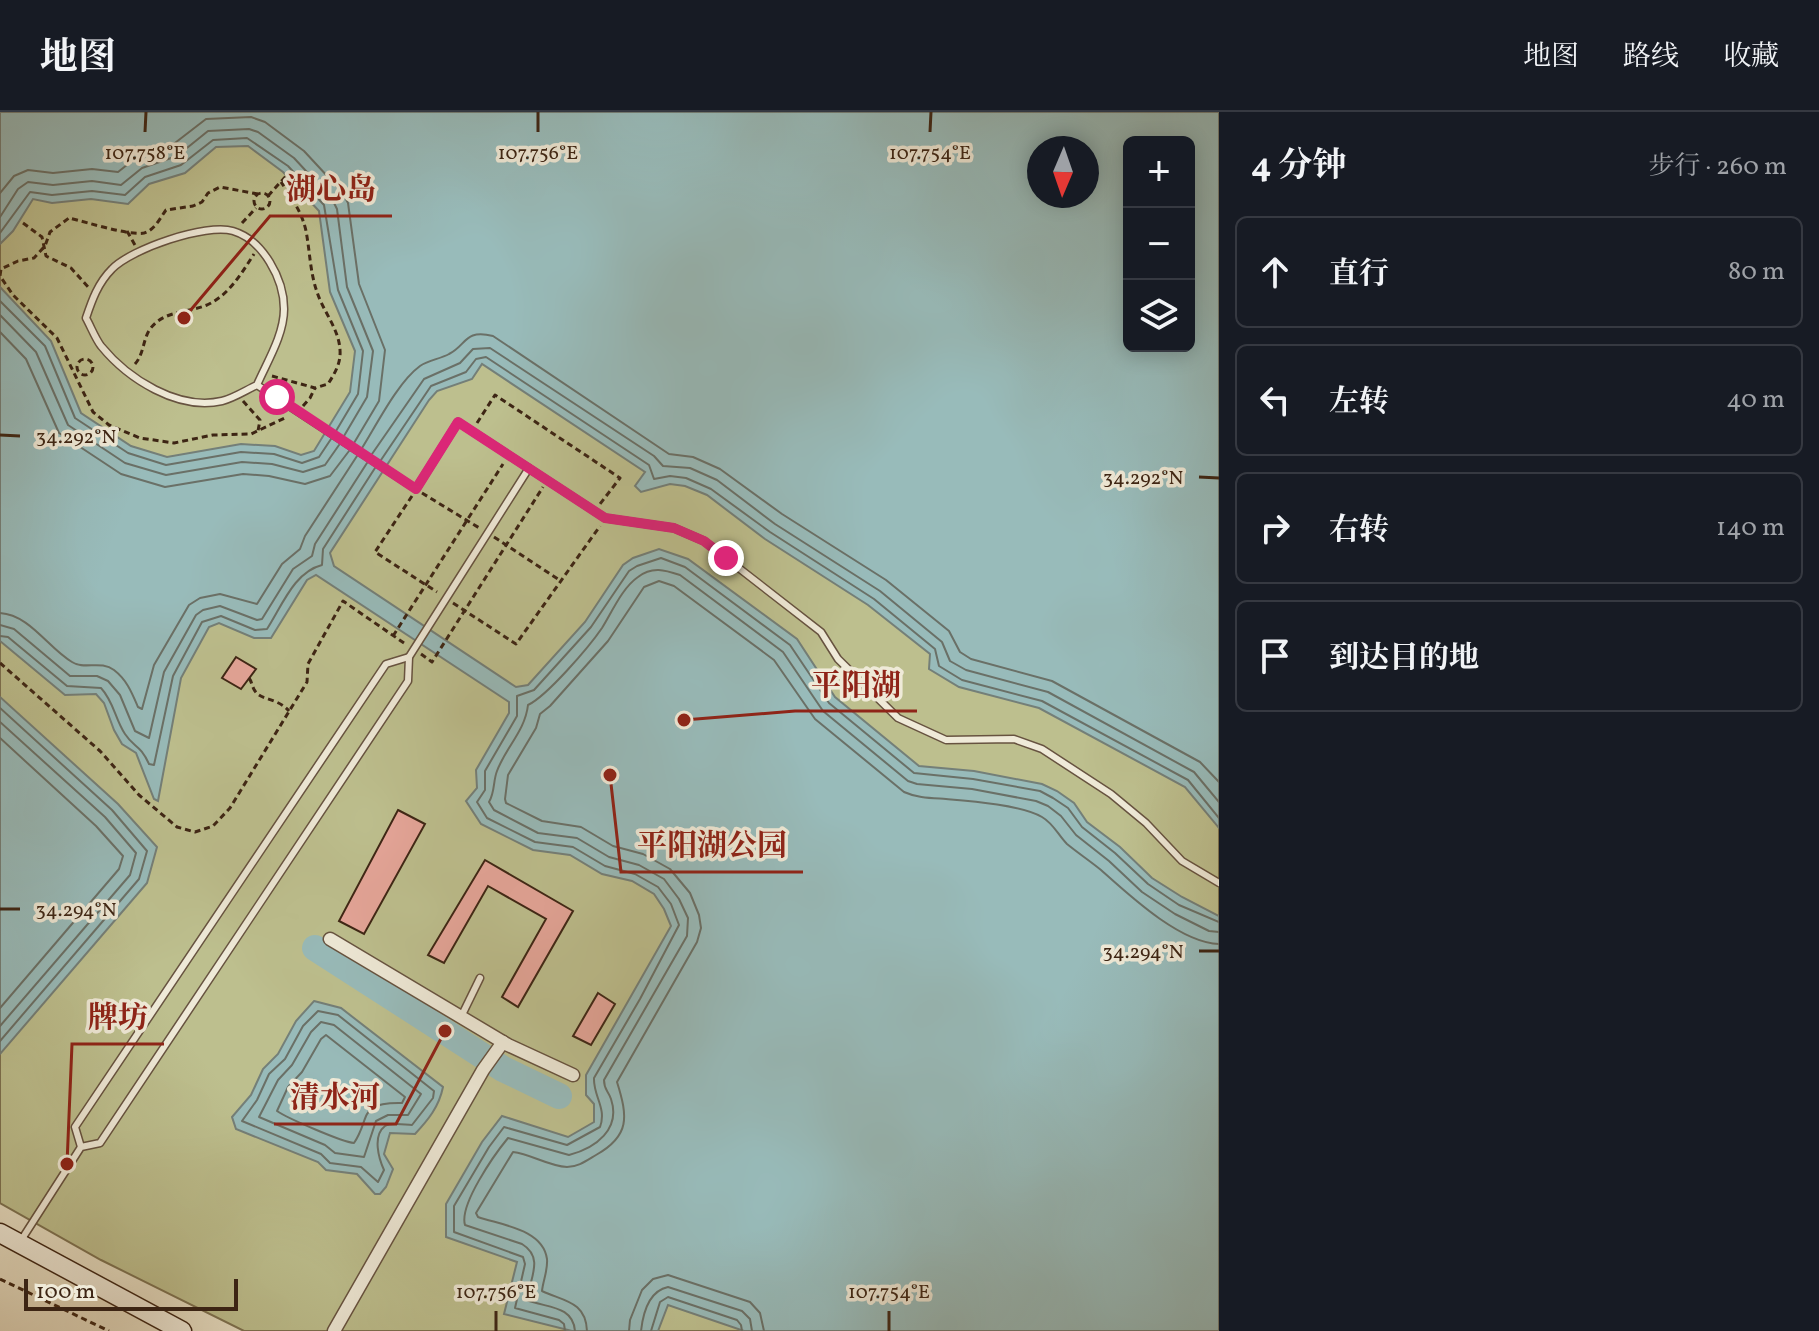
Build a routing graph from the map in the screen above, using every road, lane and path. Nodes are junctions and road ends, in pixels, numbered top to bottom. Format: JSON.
{"nodes":[{"id":1,"x":286,"y":176,"type":"dead end"},
{"id":2,"x":281,"y":182,"type":"junction"},
{"id":3,"x":258,"y":194,"type":"junction"},
{"id":4,"x":268,"y":196,"type":"junction"},
{"id":5,"x":257,"y":207,"type":"junction"},
{"id":6,"x":23,"y":223,"type":"dead end"},
{"id":7,"x":127,"y":231,"type":"junction"},
{"id":8,"x":234,"y":232,"type":"junction"},
{"id":9,"x":45,"y":246,"type":"junction"},
{"id":10,"x":259,"y":246,"type":"junction"},
{"id":11,"x":139,"y":252,"type":"junction"},
{"id":12,"x":94,"y":294,"type":"junction"},
{"id":13,"x":263,"y":371,"type":"junction"},
{"id":14,"x":128,"y":373,"type":"junction"},
{"id":15,"x":77,"y":374,"type":"junction"},
{"id":16,"x":257,"y":385,"type":"junction"},
{"id":17,"x":315,"y":388,"type":"junction"},
{"id":18,"x":236,"y":395,"type":"junction"},
{"id":19,"x":297,"y":410,"type":"junction"},
{"id":20,"x":258,"y":431,"type":"junction"},
{"id":21,"x":471,"y":431,"type":"junction"},
{"id":22,"x":509,"y":455,"type":"junction"},
{"id":23,"x":529,"y":468,"type":"junction"},
{"id":24,"x":547,"y":480,"type":"junction"},
{"id":25,"x":416,"y":489,"type":"junction"},
{"id":26,"x":595,"y":511,"type":"junction"},
{"id":27,"x":605,"y":518,"type":"junction"},
{"id":28,"x":426,"y":585,"type":"junction"},
{"id":29,"x":446,"y":598,"type":"junction"},
{"id":30,"x":465,"y":610,"type":"junction"},
{"id":31,"x":393,"y":636,"type":"junction"},
{"id":32,"x":413,"y":650,"type":"junction"},
{"id":33,"x":409,"y":657,"type":"junction"},
{"id":34,"x":0,"y":663,"type":"edge"},
{"id":35,"x":249,"y":678,"type":"dead end"},
{"id":36,"x":289,"y":711,"type":"junction"},
{"id":37,"x":1219,"y":883,"type":"edge"},
{"id":38,"x":330,"y":939,"type":"dead end"},
{"id":39,"x":480,"y":978,"type":"dead end"},
{"id":40,"x":461,"y":1017,"type":"junction"},
{"id":41,"x":503,"y":1042,"type":"junction"},
{"id":42,"x":573,"y":1075,"type":"dead end"},
{"id":43,"x":81,"y":1147,"type":"junction"},
{"id":44,"x":0,"y":1233,"type":"edge"},
{"id":45,"x":19,"y":1243,"type":"junction"},
{"id":46,"x":0,"y":1279,"type":"edge"},
{"id":47,"x":109,"y":1331,"type":"edge"},
{"id":48,"x":182,"y":1331,"type":"edge"},
{"id":49,"x":334,"y":1331,"type":"edge"}],
"edges":[{"from":1,"to":2,"type":"path"},
{"from":2,"to":4,"type":"path"},
{"from":2,"to":17,"type":"path"},
{"from":3,"to":4,"type":"path"},
{"from":3,"to":5,"type":"path"},
{"from":3,"to":7,"type":"path"},
{"from":4,"to":5,"type":"path"},
{"from":5,"to":8,"type":"path"},
{"from":6,"to":9,"type":"path"},
{"from":7,"to":9,"type":"path"},
{"from":7,"to":11,"type":"path"},
{"from":8,"to":10,"type":"lane"},
{"from":8,"to":11,"type":"lane"},
{"from":9,"to":12,"type":"path"},
{"from":9,"to":15,"type":"path"},
{"from":10,"to":13,"type":"lane"},
{"from":10,"to":14,"type":"path"},
{"from":11,"to":12,"type":"lane"},
{"from":12,"to":14,"type":"lane"},
{"from":13,"to":16,"type":"lane"},
{"from":13,"to":17,"type":"path"},
{"from":14,"to":18,"type":"lane"},
{"from":15,"to":15,"type":"path"},
{"from":15,"to":20,"type":"path"},
{"from":16,"to":18,"type":"lane"},
{"from":16,"to":19,"type":"lane"},
{"from":17,"to":19,"type":"path"},
{"from":18,"to":20,"type":"path"},
{"from":19,"to":20,"type":"path"},
{"from":19,"to":25,"type":"lane"},
{"from":21,"to":22,"type":"lane"},
{"from":21,"to":25,"type":"lane"},
{"from":21,"to":26,"type":"path"},
{"from":22,"to":23,"type":"lane"},
{"from":22,"to":28,"type":"path"},
{"from":23,"to":24,"type":"lane"},
{"from":23,"to":29,"type":"lane"},
{"from":24,"to":26,"type":"lane"},
{"from":24,"to":30,"type":"path"},
{"from":25,"to":28,"type":"path"},
{"from":26,"to":27,"type":"lane"},
{"from":27,"to":30,"type":"path"},
{"from":27,"to":37,"type":"lane"},
{"from":28,"to":29,"type":"path"},
{"from":28,"to":31,"type":"path"},
{"from":29,"to":30,"type":"path"},
{"from":29,"to":32,"type":"lane"},
{"from":30,"to":32,"type":"path"},
{"from":31,"to":32,"type":"path"},
{"from":31,"to":36,"type":"path"},
{"from":32,"to":33,"type":"lane"},
{"from":33,"to":43,"type":"lane"},
{"from":33,"to":43,"type":"lane"},
{"from":34,"to":36,"type":"path"},
{"from":35,"to":36,"type":"path"},
{"from":38,"to":40,"type":"street"},
{"from":39,"to":40,"type":"lane"},
{"from":40,"to":41,"type":"street"},
{"from":41,"to":42,"type":"street"},
{"from":41,"to":49,"type":"street"},
{"from":43,"to":45,"type":"lane"},
{"from":44,"to":45,"type":"main road"},
{"from":45,"to":48,"type":"main road"},
{"from":46,"to":47,"type":"path"}]}
